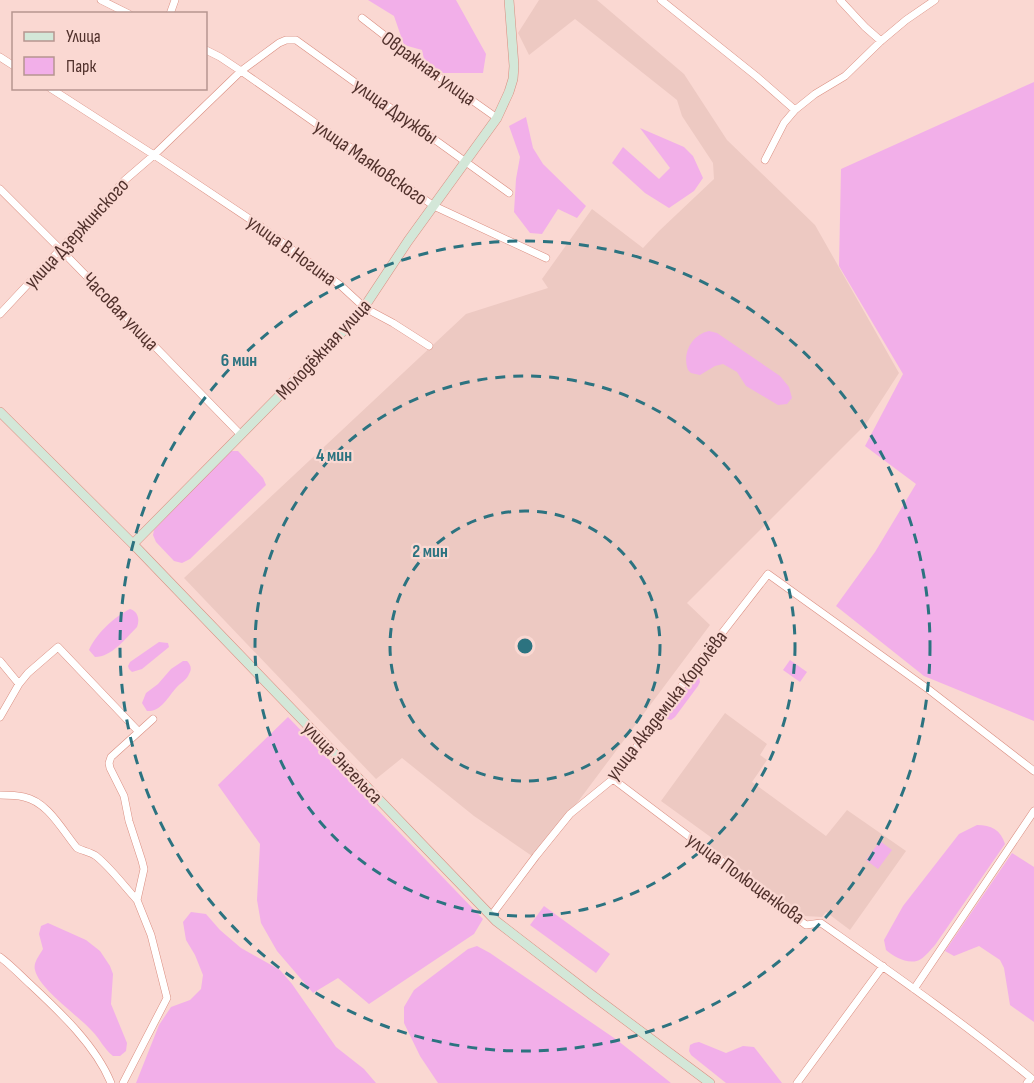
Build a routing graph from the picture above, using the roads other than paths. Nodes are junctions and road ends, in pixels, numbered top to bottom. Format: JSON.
{"nodes":[{"id":1,"x":101,"y":0,"type":"edge"},
{"id":2,"x":509,"y":0,"type":"edge"},
{"id":3,"x":661,"y":0,"type":"edge"},
{"id":4,"x":840,"y":0,"type":"edge"},
{"id":5,"x":935,"y":0,"type":"edge"},
{"id":6,"x":111,"y":2,"type":"edge"},
{"id":7,"x":126,"y":12,"type":"edge"},
{"id":8,"x":362,"y":18,"type":"dead end"},
{"id":9,"x":881,"y":41,"type":"junction"},
{"id":10,"x":279,"y":43,"type":"joint"},
{"id":11,"x":207,"y":50,"type":"edge"},
{"id":12,"x":241,"y":71,"type":"junction"},
{"id":13,"x":53,"y":90,"type":"edge"},
{"id":14,"x":795,"y":110,"type":"junction"},
{"id":15,"x":497,"y":118,"type":"junction"},
{"id":16,"x":154,"y":155,"type":"junction"},
{"id":17,"x":765,"y":160,"type":"dead end"},
{"id":18,"x":467,"y":162,"type":"junction"},
{"id":19,"x":0,"y":189,"type":"edge"},
{"id":20,"x":509,"y":193,"type":"dead end"},
{"id":21,"x":434,"y":206,"type":"junction"},
{"id":22,"x":61,"y":250,"type":"junction"},
{"id":23,"x":546,"y":258,"type":"dead end"},
{"id":24,"x":364,"y":308,"type":"junction"},
{"id":25,"x":0,"y":314,"type":"edge"},
{"id":26,"x":429,"y":345,"type":"dead end"},
{"id":27,"x":0,"y":412,"type":"edge"},
{"id":28,"x":242,"y":435,"type":"junction"},
{"id":29,"x":133,"y":544,"type":"junction"},
{"id":30,"x":0,"y":661,"type":"edge"},
{"id":31,"x":19,"y":684,"type":"junction"},
{"id":32,"x":0,"y":717,"type":"edge"},
{"id":33,"x":153,"y":719,"type":"dead end"},
{"id":34,"x":138,"y":731,"type":"junction"},
{"id":35,"x":1034,"y":771,"type":"edge"},
{"id":36,"x":613,"y":779,"type":"junction"},
{"id":37,"x":0,"y":795,"type":"edge"},
{"id":38,"x":1034,"y":810,"type":"edge"},
{"id":39,"x":137,"y":900,"type":"junction"},
{"id":40,"x":491,"y":916,"type":"junction"},
{"id":41,"x":0,"y":957,"type":"edge"},
{"id":42,"x":883,"y":966,"type":"junction"},
{"id":43,"x":914,"y":989,"type":"junction"},
{"id":44,"x":1031,"y":1080,"type":"edge"},
{"id":45,"x":111,"y":1083,"type":"edge"},
{"id":46,"x":123,"y":1083,"type":"edge"},
{"id":47,"x":710,"y":1083,"type":"edge"},
{"id":48,"x":797,"y":1083,"type":"edge"}],
"edges":[{"from":1,"to":6,"type":"street"},
{"from":2,"to":15,"type":"main road","name":"Молодёжная улица"},
{"from":3,"to":14,"type":"street"},
{"from":4,"to":9,"type":"street"},
{"from":5,"to":9,"type":"street"},
{"from":6,"to":7,"type":"street"},
{"from":8,"to":15,"type":"street","name":"Овражная улица"},
{"from":9,"to":14,"type":"street"},
{"from":10,"to":12,"type":"street","name":"улица Дзержинского"},
{"from":10,"to":18,"type":"street","name":"улица Дружбы"},
{"from":11,"to":12,"type":"street","name":"улица Маяковского"},
{"from":12,"to":16,"type":"street","name":"улица Дзержинского"},
{"from":12,"to":21,"type":"street","name":"улица Маяковского"},
{"from":13,"to":16,"type":"street","name":"улица В.Ногина"},
{"from":14,"to":17,"type":"street"},
{"from":15,"to":18,"type":"main road","name":"Молодёжная улица"},
{"from":16,"to":22,"type":"street","name":"улица Дзержинского"},
{"from":16,"to":24,"type":"street","name":"улица В.Ногина"},
{"from":18,"to":20,"type":"street","name":"улица Дружбы"},
{"from":18,"to":21,"type":"main road","name":"Молодёжная улица"},
{"from":19,"to":22,"type":"street","name":"Часовая улица"},
{"from":21,"to":23,"type":"street","name":"улица Маяковского"},
{"from":21,"to":24,"type":"main road","name":"Молодёжная улица"},
{"from":22,"to":25,"type":"street","name":"улица Дзержинского"},
{"from":22,"to":28,"type":"street","name":"Часовая улица"},
{"from":24,"to":26,"type":"street","name":"улица В.Ногина"},
{"from":24,"to":28,"type":"main road","name":"Молодёжная улица"},
{"from":27,"to":29,"type":"main road","name":"улица Энгельса"},
{"from":28,"to":29,"type":"main road","name":"Молодёжная улица"},
{"from":29,"to":40,"type":"main road","name":"улица Энгельса"},
{"from":30,"to":31,"type":"street"},
{"from":31,"to":32,"type":"street"},
{"from":31,"to":34,"type":"street"},
{"from":33,"to":34,"type":"street"},
{"from":34,"to":39,"type":"street"},
{"from":35,"to":36,"type":"street","name":"улица Академика Королёва"},
{"from":36,"to":40,"type":"street","name":"улица Академика Королёва"},
{"from":36,"to":42,"type":"street","name":"улица Полющенкова"},
{"from":37,"to":39,"type":"street"},
{"from":38,"to":43,"type":"street"},
{"from":39,"to":46,"type":"street"},
{"from":40,"to":47,"type":"main road","name":"улица Энгельса"},
{"from":41,"to":45,"type":"street"},
{"from":42,"to":43,"type":"street","name":"улица Полющенкова"},
{"from":42,"to":48,"type":"street"},
{"from":43,"to":44,"type":"street","name":"улица Полющенкова"}]}
